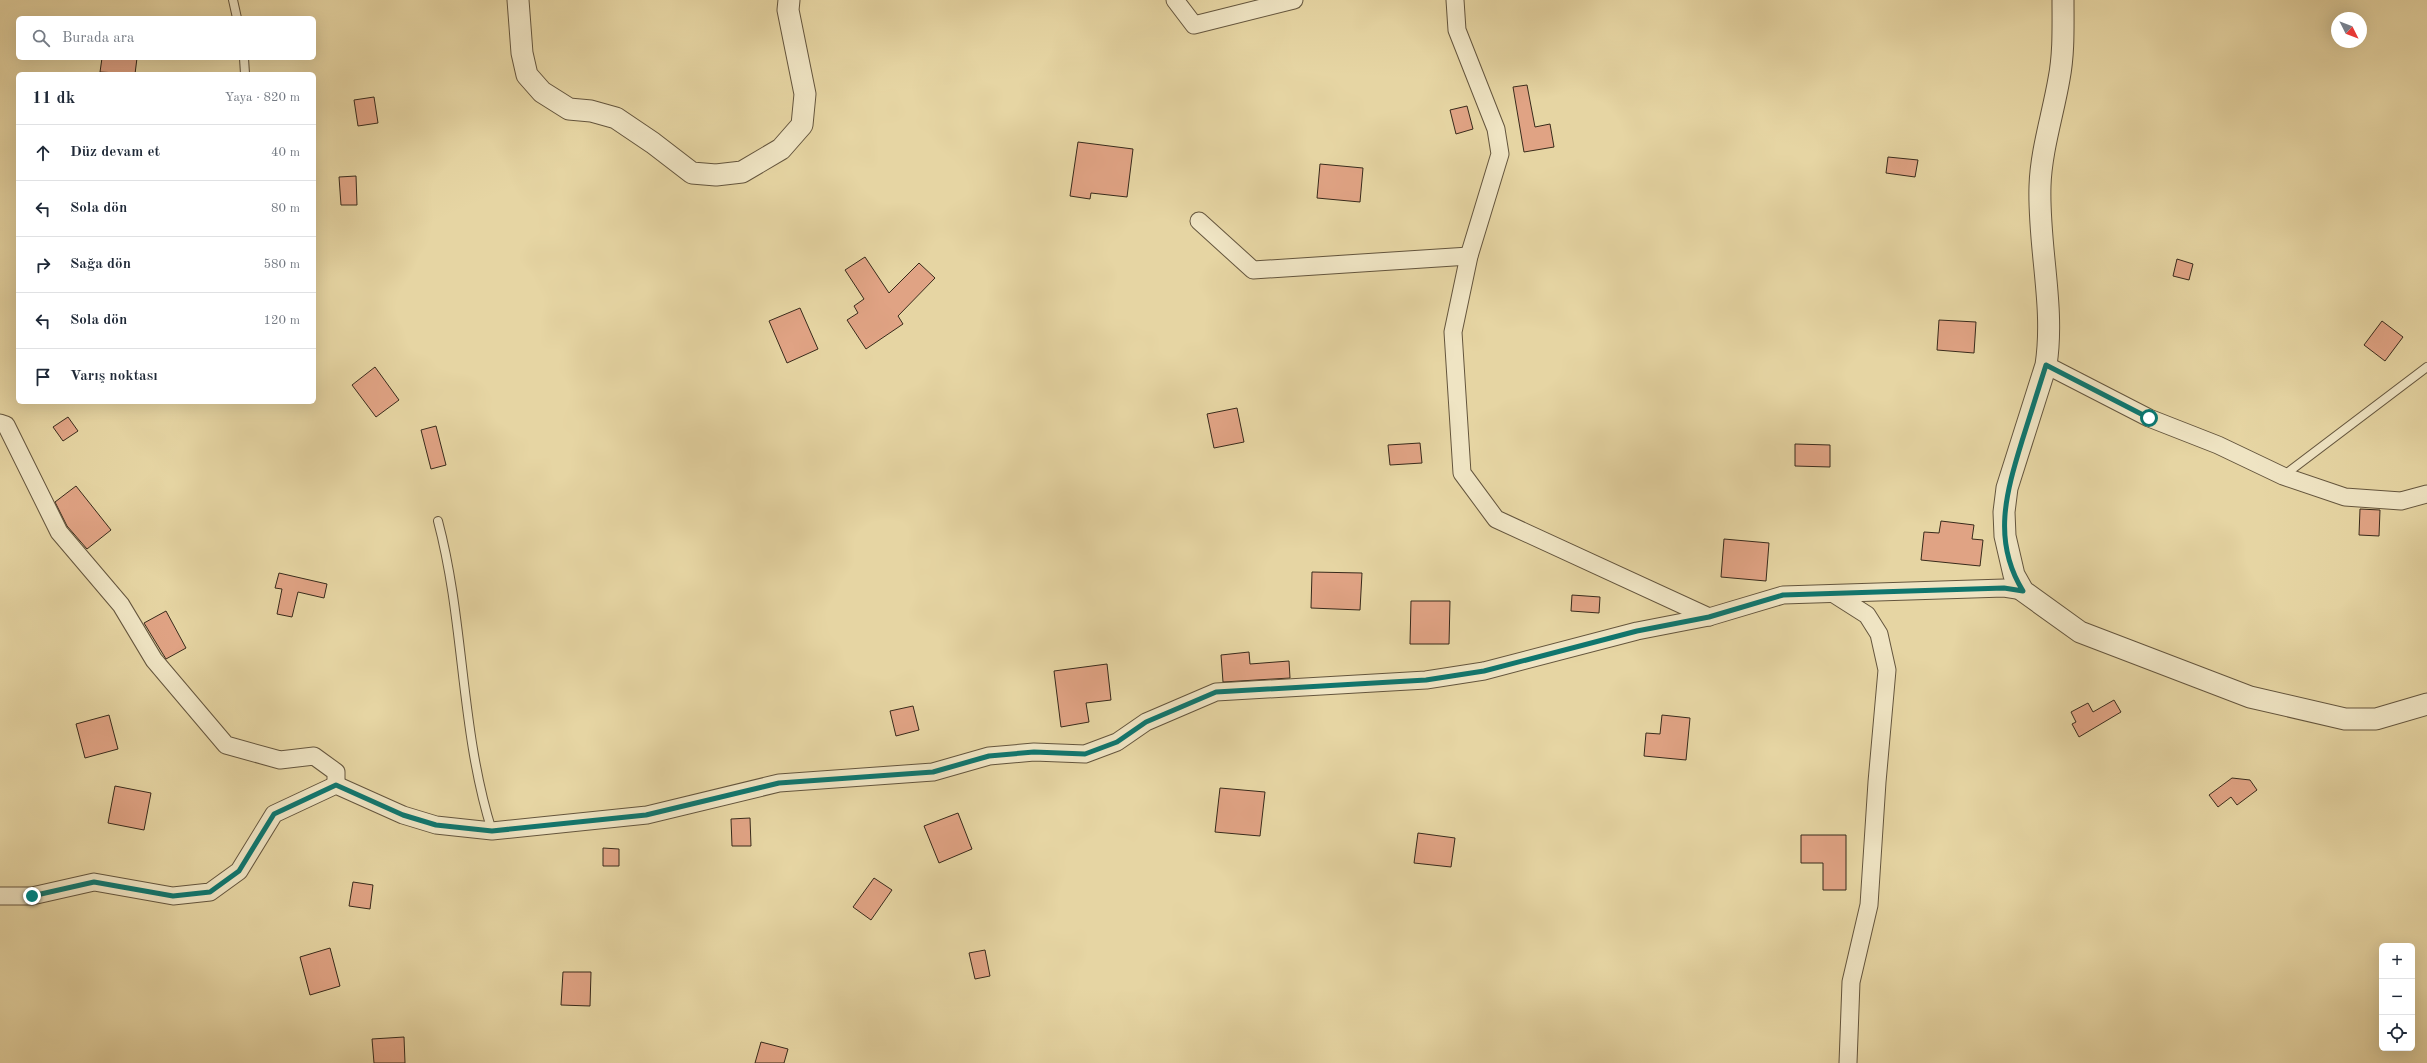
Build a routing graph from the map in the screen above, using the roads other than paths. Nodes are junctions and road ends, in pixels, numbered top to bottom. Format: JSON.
{"nodes":[{"id":1,"x":233,"y":0,"type":"edge"},
{"id":2,"x":518,"y":0,"type":"edge"},
{"id":3,"x":789,"y":0,"type":"edge"},
{"id":4,"x":1174,"y":0,"type":"edge"},
{"id":5,"x":1294,"y":0,"type":"edge"},
{"id":6,"x":1455,"y":0,"type":"edge"},
{"id":7,"x":2063,"y":0,"type":"edge"},
{"id":8,"x":237,"y":16,"type":"edge"},
{"id":9,"x":244,"y":60,"type":"edge"},
{"id":10,"x":246,"y":72,"type":"edge"},
{"id":11,"x":1199,"y":221,"type":"dead end"},
{"id":12,"x":1469,"y":256,"type":"junction"},
{"id":13,"x":2046,"y":365,"type":"junction"},
{"id":14,"x":2427,"y":367,"type":"edge"},
{"id":15,"x":0,"y":423,"type":"edge"},
{"id":16,"x":2283,"y":476,"type":"junction"},
{"id":17,"x":2427,"y":494,"type":"edge"},
{"id":18,"x":438,"y":521,"type":"dead end"},
{"id":19,"x":2023,"y":591,"type":"junction"},
{"id":20,"x":1833,"y":594,"type":"junction"},
{"id":21,"x":1709,"y":617,"type":"junction"},
{"id":22,"x":2427,"y":704,"type":"edge"},
{"id":23,"x":336,"y":785,"type":"junction"},
{"id":24,"x":492,"y":831,"type":"junction"},
{"id":25,"x":0,"y":896,"type":"edge"},
{"id":26,"x":1848,"y":1063,"type":"edge"}],
"edges":[{"from":1,"to":8,"type":"lane"},
{"from":2,"to":3,"type":"street"},
{"from":4,"to":5,"type":"street"},
{"from":6,"to":12,"type":"street"},
{"from":7,"to":13,"type":"street"},
{"from":9,"to":10,"type":"lane"},
{"from":11,"to":12,"type":"street"},
{"from":12,"to":21,"type":"street"},
{"from":13,"to":16,"type":"street"},
{"from":13,"to":19,"type":"street"},
{"from":14,"to":16,"type":"lane"},
{"from":15,"to":23,"type":"street"},
{"from":16,"to":17,"type":"street"},
{"from":18,"to":24,"type":"lane"},
{"from":19,"to":20,"type":"street"},
{"from":19,"to":22,"type":"street"},
{"from":20,"to":21,"type":"street"},
{"from":20,"to":26,"type":"street"},
{"from":21,"to":24,"type":"street"},
{"from":23,"to":24,"type":"street"},
{"from":23,"to":25,"type":"street"}]}
